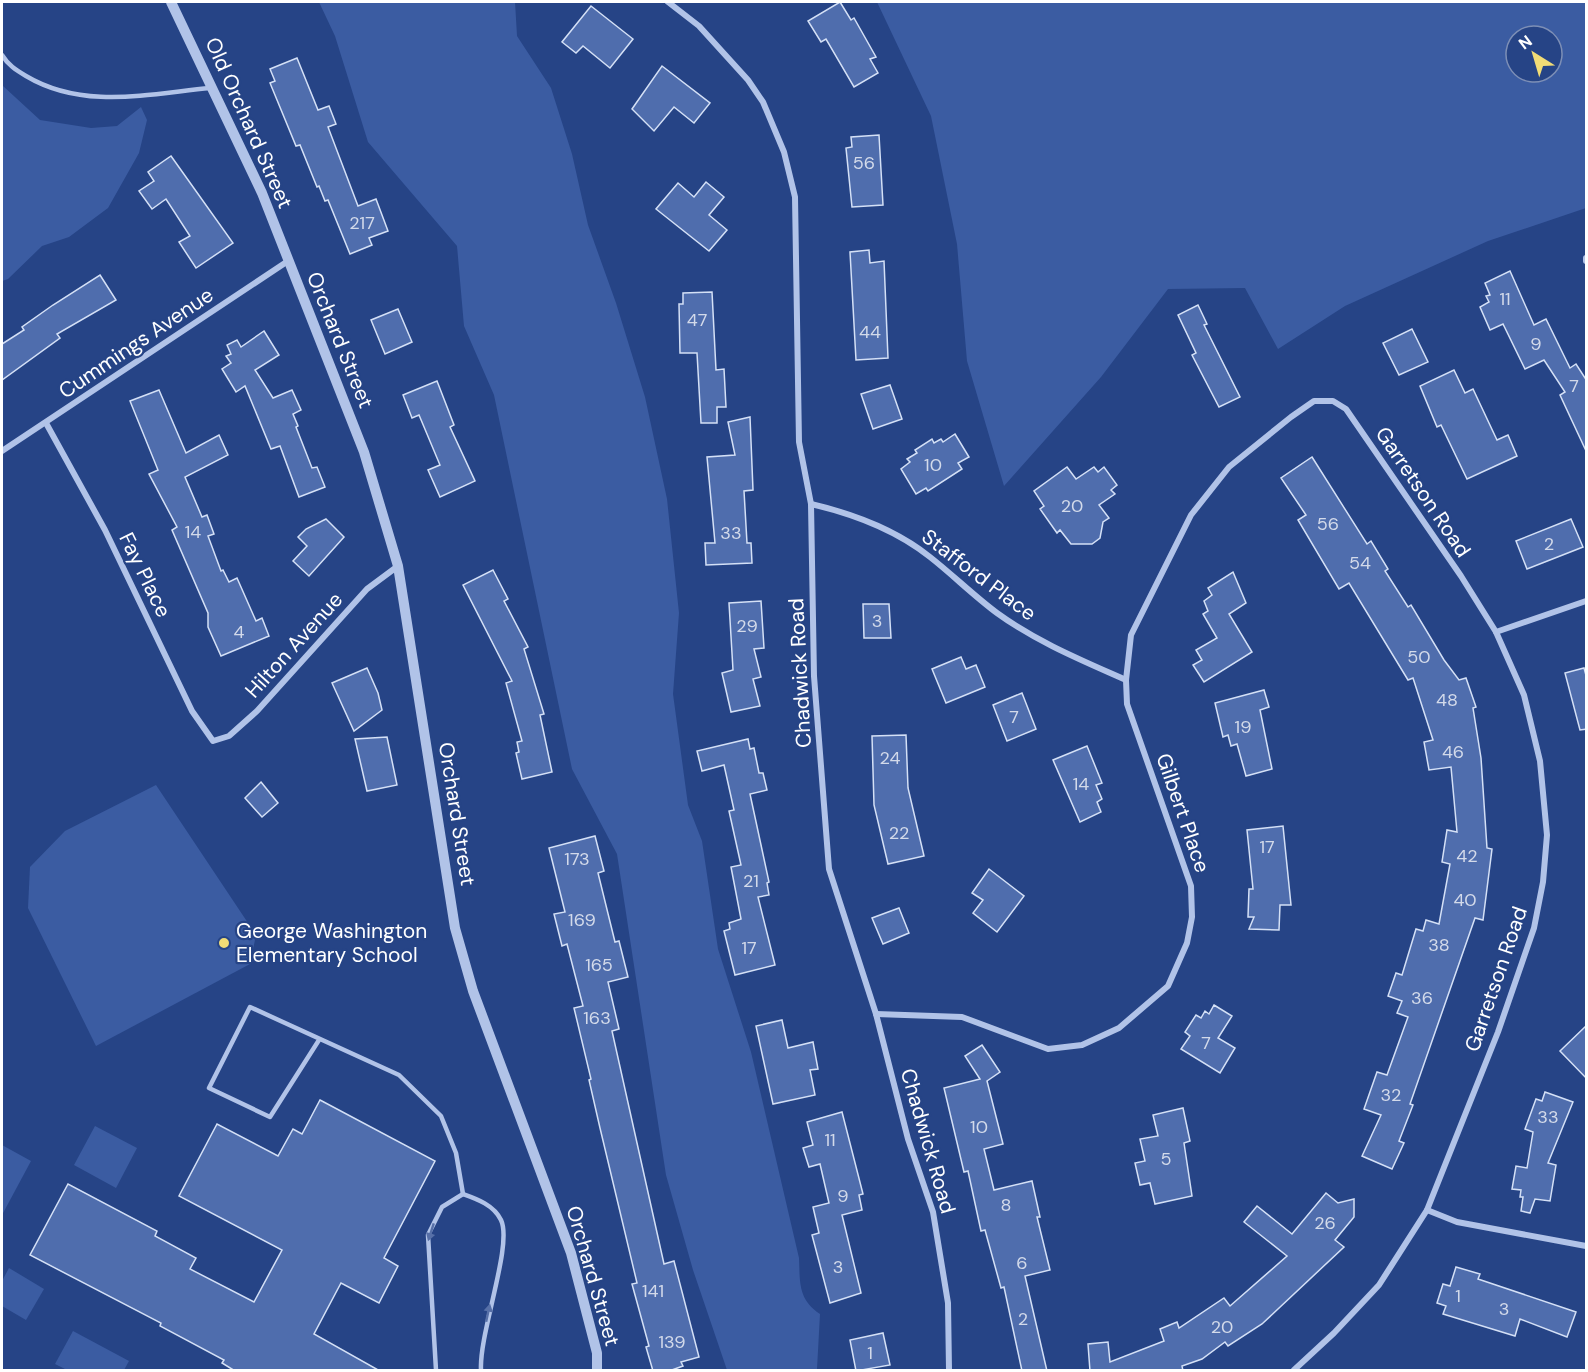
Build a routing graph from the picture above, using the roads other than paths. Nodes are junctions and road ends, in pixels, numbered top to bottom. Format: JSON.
{"nodes":[{"id":1,"x":171,"y":2,"type":"edge"},
{"id":2,"x":668,"y":2,"type":"edge"},
{"id":3,"x":2,"y":55,"type":"edge"},
{"id":4,"x":213,"y":87,"type":"junction"},
{"id":5,"x":288,"y":261,"type":"junction"},
{"id":6,"x":1314,"y":401,"type":"joint"},
{"id":7,"x":46,"y":423,"type":"junction"},
{"id":8,"x":2,"y":451,"type":"edge"},
{"id":9,"x":811,"y":504,"type":"junction"},
{"id":10,"x":398,"y":566,"type":"junction"},
{"id":11,"x":1587,"y":601,"type":"edge"},
{"id":12,"x":1496,"y":632,"type":"junction"},
{"id":13,"x":1126,"y":680,"type":"junction"},
{"id":14,"x":213,"y":741,"type":"joint"},
{"id":15,"x":876,"y":1014,"type":"junction"},
{"id":16,"x":319,"y":1040,"type":"junction"},
{"id":17,"x":463,"y":1194,"type":"junction"},
{"id":18,"x":1427,"y":1210,"type":"junction"},
{"id":19,"x":1587,"y":1246,"type":"edge"},
{"id":20,"x":436,"y":1371,"type":"edge"},
{"id":21,"x":481,"y":1371,"type":"edge"},
{"id":22,"x":597,"y":1371,"type":"edge"},
{"id":23,"x":949,"y":1371,"type":"edge"},
{"id":24,"x":1294,"y":1371,"type":"edge"}],
"edges":[{"from":1,"to":4,"type":"street","name":"Old Orchard Street"},
{"from":2,"to":9,"type":"street","name":"Chadwick Road"},
{"from":3,"to":4,"type":"lane"},
{"from":4,"to":5,"type":"street","name":"Old Orchard Street"},
{"from":5,"to":7,"type":"street","name":"Cummings Avenue"},
{"from":5,"to":10,"type":"street","name":"Orchard Street"},
{"from":6,"to":12,"type":"street","name":"Garretson Road"},
{"from":6,"to":13,"type":"street","name":"Gilbert Place"},
{"from":7,"to":8,"type":"street","name":"Cummings Avenue"},
{"from":7,"to":14,"type":"street","name":"Fay Place"},
{"from":9,"to":13,"type":"street","name":"Stafford Place"},
{"from":9,"to":15,"type":"street","name":"Chadwick Road"},
{"from":10,"to":14,"type":"street","name":"Hilton Avenue"},
{"from":10,"to":22,"type":"street","name":"Orchard Street"},
{"from":11,"to":12,"type":"street"},
{"from":12,"to":18,"type":"street","name":"Garretson Road"},
{"from":13,"to":15,"type":"street","name":"Gilbert Place"},
{"from":15,"to":23,"type":"street","name":"Chadwick Road"},
{"from":16,"to":16,"type":"lane"},
{"from":16,"to":17,"type":"lane"},
{"from":17,"to":20,"type":"lane","one_way":true},
{"from":21,"to":17,"type":"lane","one_way":true},
{"from":18,"to":19,"type":"street"},
{"from":18,"to":24,"type":"street","name":"Garretson Road"}]}
